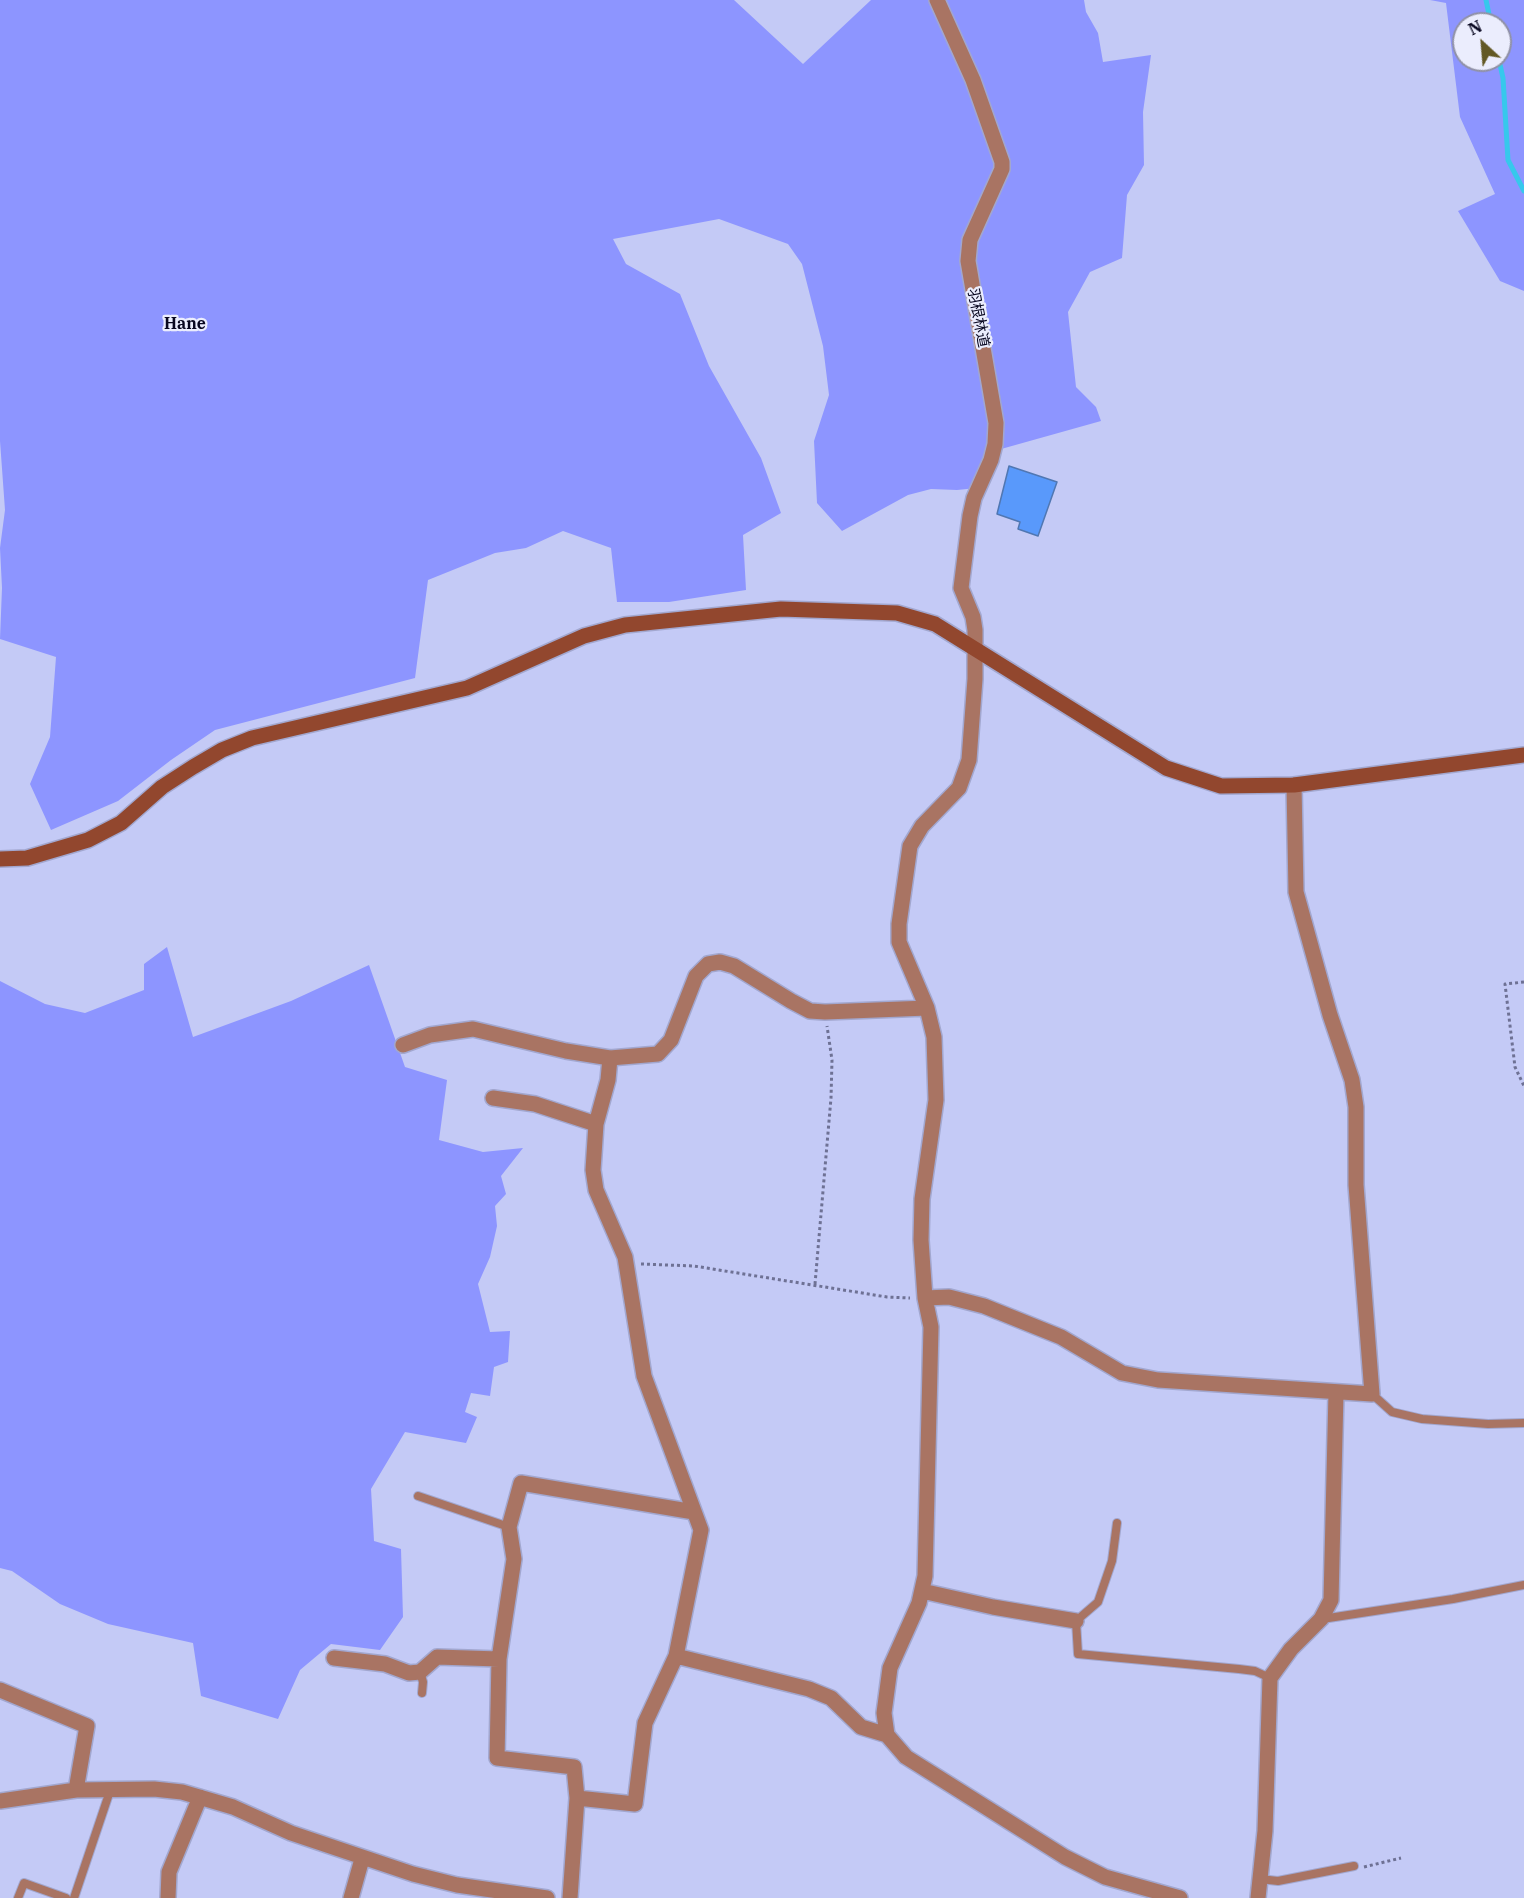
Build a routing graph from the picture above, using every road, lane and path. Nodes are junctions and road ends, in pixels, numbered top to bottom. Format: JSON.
{"nodes":[{"id":1,"x":937,"y":0,"type":"edge"},
{"id":2,"x":975,"y":647,"type":"junction"},
{"id":3,"x":1524,"y":755,"type":"edge"},
{"id":4,"x":1294,"y":785,"type":"junction"},
{"id":5,"x":0,"y":859,"type":"edge"},
{"id":6,"x":1524,"y":982,"type":"edge"},
{"id":7,"x":927,"y":1008,"type":"junction"},
{"id":8,"x":825,"y":1012,"type":"junction"},
{"id":9,"x":403,"y":1045,"type":"dead end"},
{"id":10,"x":610,"y":1058,"type":"junction"},
{"id":11,"x":1524,"y":1086,"type":"edge"},
{"id":12,"x":493,"y":1098,"type":"dead end"},
{"id":13,"x":596,"y":1124,"type":"junction"},
{"id":14,"x":627,"y":1265,"type":"junction"},
{"id":15,"x":815,"y":1284,"type":"junction"},
{"id":16,"x":925,"y":1298,"type":"junction"},
{"id":17,"x":1336,"y":1393,"type":"junction"},
{"id":18,"x":1372,"y":1394,"type":"junction"},
{"id":19,"x":1524,"y":1423,"type":"edge"},
{"id":20,"x":418,"y":1496,"type":"dead end"},
{"id":21,"x":694,"y":1512,"type":"junction"},
{"id":22,"x":1117,"y":1523,"type":"dead end"},
{"id":23,"x":509,"y":1527,"type":"junction"},
{"id":24,"x":1524,"y":1585,"type":"edge"},
{"id":25,"x":922,"y":1591,"type":"junction"},
{"id":26,"x":1321,"y":1619,"type":"junction"},
{"id":27,"x":1077,"y":1621,"type":"junction"},
{"id":28,"x":676,"y":1656,"type":"junction"},
{"id":29,"x":334,"y":1658,"type":"dead end"},
{"id":30,"x":499,"y":1659,"type":"junction"},
{"id":31,"x":420,"y":1672,"type":"junction"},
{"id":32,"x":1270,"y":1678,"type":"junction"},
{"id":33,"x":0,"y":1690,"type":"edge"},
{"id":34,"x":422,"y":1693,"type":"dead end"},
{"id":35,"x":887,"y":1735,"type":"junction"},
{"id":36,"x":76,"y":1790,"type":"junction"},
{"id":37,"x":110,"y":1791,"type":"junction"},
{"id":38,"x":200,"y":1797,"type":"junction"},
{"id":39,"x":577,"y":1798,"type":"junction"},
{"id":40,"x":0,"y":1801,"type":"edge"},
{"id":41,"x":1401,"y":1858,"type":"dead end"},
{"id":42,"x":362,"y":1859,"type":"junction"},
{"id":43,"x":1354,"y":1866,"type":"joint"},
{"id":44,"x":1260,"y":1879,"type":"junction"},
{"id":45,"x":18,"y":1898,"type":"edge"},
{"id":46,"x":66,"y":1898,"type":"edge"},
{"id":47,"x":74,"y":1898,"type":"edge"},
{"id":48,"x":168,"y":1898,"type":"edge"},
{"id":49,"x":351,"y":1898,"type":"edge"},
{"id":50,"x":547,"y":1898,"type":"edge"},
{"id":51,"x":570,"y":1898,"type":"edge"},
{"id":52,"x":1180,"y":1898,"type":"edge"},
{"id":53,"x":1258,"y":1898,"type":"edge"}],
"edges":[{"from":1,"to":2,"type":"street","name":"羽根林道"},
{"from":2,"to":4,"type":"street"},
{"from":2,"to":5,"type":"street"},
{"from":2,"to":7,"type":"street","name":"羽根林道"},
{"from":3,"to":4,"type":"street"},
{"from":4,"to":18,"type":"street"},
{"from":6,"to":11,"type":"path"},
{"from":7,"to":8,"type":"street"},
{"from":7,"to":16,"type":"street","name":"羽根林道"},
{"from":8,"to":10,"type":"street"},
{"from":8,"to":15,"type":"path"},
{"from":9,"to":10,"type":"street"},
{"from":10,"to":13,"type":"street"},
{"from":12,"to":13,"type":"street"},
{"from":13,"to":14,"type":"street"},
{"from":14,"to":15,"type":"path"},
{"from":14,"to":21,"type":"street"},
{"from":15,"to":16,"type":"path"},
{"from":16,"to":17,"type":"street"},
{"from":16,"to":25,"type":"street","name":"羽根林道"},
{"from":17,"to":18,"type":"street"},
{"from":17,"to":26,"type":"street"},
{"from":18,"to":19,"type":"lane"},
{"from":20,"to":23,"type":"lane"},
{"from":21,"to":23,"type":"street"},
{"from":21,"to":28,"type":"street"},
{"from":22,"to":27,"type":"lane"},
{"from":23,"to":30,"type":"street"},
{"from":24,"to":26,"type":"lane"},
{"from":25,"to":27,"type":"street"},
{"from":25,"to":35,"type":"street"},
{"from":26,"to":32,"type":"street"},
{"from":27,"to":32,"type":"lane"},
{"from":28,"to":35,"type":"street"},
{"from":28,"to":39,"type":"street"},
{"from":29,"to":31,"type":"street"},
{"from":30,"to":31,"type":"street"},
{"from":30,"to":39,"type":"street"},
{"from":31,"to":34,"type":"lane"},
{"from":32,"to":44,"type":"street"},
{"from":33,"to":36,"type":"street"},
{"from":35,"to":52,"type":"street"},
{"from":36,"to":37,"type":"street"},
{"from":36,"to":40,"type":"street"},
{"from":37,"to":38,"type":"street"},
{"from":37,"to":47,"type":"lane"},
{"from":38,"to":42,"type":"street"},
{"from":38,"to":48,"type":"street"},
{"from":39,"to":51,"type":"street"},
{"from":41,"to":43,"type":"path"},
{"from":42,"to":49,"type":"street"},
{"from":42,"to":50,"type":"street"},
{"from":43,"to":44,"type":"lane"},
{"from":44,"to":53,"type":"street"},
{"from":45,"to":46,"type":"lane"}]}
